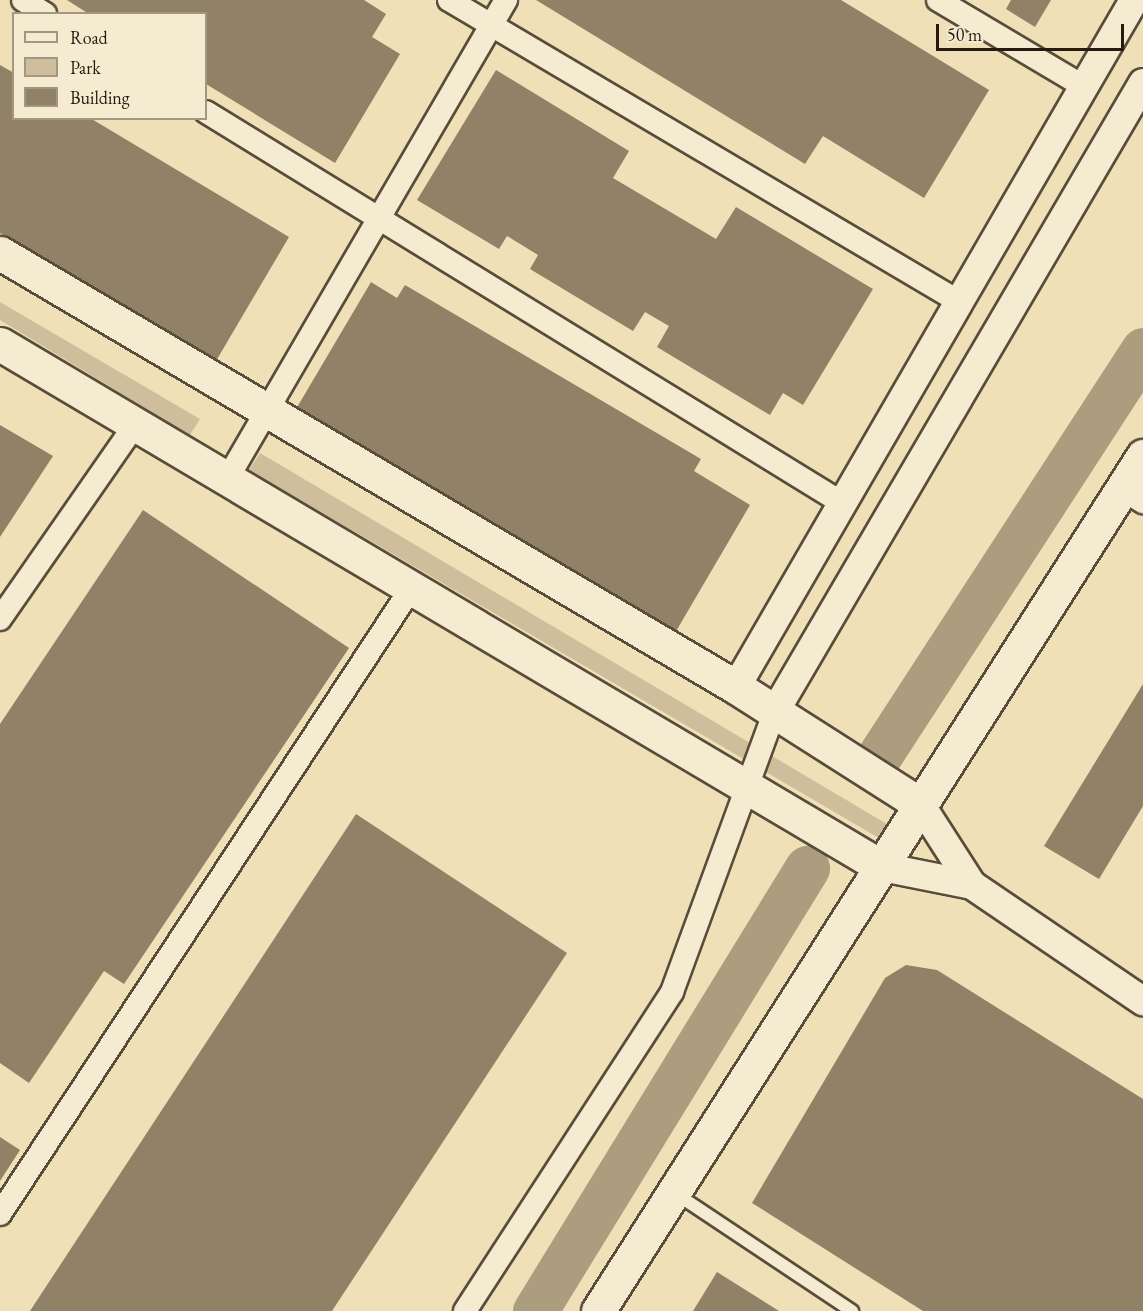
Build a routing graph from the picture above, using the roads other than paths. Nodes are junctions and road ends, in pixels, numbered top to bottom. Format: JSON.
{"nodes":[{"id":1,"x":23,"y":0,"type":"edge"},
{"id":2,"x":449,"y":0,"type":"edge"},
{"id":3,"x":506,"y":0,"type":"edge"},
{"id":4,"x":938,"y":0,"type":"edge"},
{"id":5,"x":1134,"y":0,"type":"edge"},
{"id":6,"x":42,"y":12,"type":"edge"},
{"id":7,"x":491,"y":25,"type":"junction"},
{"id":8,"x":1143,"y":83,"type":"edge"},
{"id":9,"x":1083,"y":87,"type":"junction"},
{"id":10,"x":207,"y":113,"type":"edge"},
{"id":11,"x":378,"y":219,"type":"junction"},
{"id":12,"x":0,"y":253,"type":"edge"},
{"id":13,"x":958,"y":301,"type":"junction"},
{"id":14,"x":0,"y":344,"type":"edge"},
{"id":15,"x":267,"y":410,"type":"junction"},
{"id":16,"x":134,"y":426,"type":"junction"},
{"id":17,"x":1143,"y":456,"type":"edge"},
{"id":18,"x":226,"y":481,"type":"junction"},
{"id":19,"x":1133,"y":495,"type":"edge"},
{"id":20,"x":842,"y":503,"type":"junction"},
{"id":21,"x":410,"y":590,"type":"junction"},
{"id":22,"x":0,"y":619,"type":"edge"},
{"id":23,"x":736,"y":687,"type":"junction"},
{"id":24,"x":774,"y":713,"type":"junction"},
{"id":25,"x":745,"y":784,"type":"junction"},
{"id":26,"x":920,"y":804,"type":"junction"},
{"id":27,"x":882,"y":867,"type":"junction"},
{"id":28,"x":972,"y":885,"type":"junction"},
{"id":29,"x":1143,"y":1001,"type":"edge"},
{"id":30,"x":674,"y":1192,"type":"junction"},
{"id":31,"x":0,"y":1214,"type":"edge"},
{"id":32,"x":465,"y":1311,"type":"edge"},
{"id":33,"x":598,"y":1311,"type":"edge"},
{"id":34,"x":852,"y":1311,"type":"edge"}],
"edges":[{"from":1,"to":6,"type":"street"},
{"from":2,"to":7,"type":"street"},
{"from":3,"to":7,"type":"street"},
{"from":4,"to":9,"type":"street"},
{"from":5,"to":9,"type":"street"},
{"from":7,"to":11,"type":"street"},
{"from":7,"to":13,"type":"street"},
{"from":8,"to":24,"type":"street"},
{"from":9,"to":13,"type":"street"},
{"from":10,"to":11,"type":"street"},
{"from":11,"to":15,"type":"street"},
{"from":11,"to":20,"type":"street"},
{"from":12,"to":15,"type":"main road"},
{"from":13,"to":20,"type":"street"},
{"from":14,"to":16,"type":"main road"},
{"from":15,"to":18,"type":"street"},
{"from":15,"to":23,"type":"main road"},
{"from":16,"to":18,"type":"main road"},
{"from":16,"to":22,"type":"street"},
{"from":17,"to":19,"type":"main road"},
{"from":18,"to":21,"type":"main road"},
{"from":19,"to":26,"type":"main road"},
{"from":20,"to":23,"type":"street"},
{"from":21,"to":25,"type":"main road"},
{"from":21,"to":31,"type":"street"},
{"from":23,"to":24,"type":"main road"},
{"from":24,"to":25,"type":"street"},
{"from":24,"to":26,"type":"main road"},
{"from":25,"to":27,"type":"main road"},
{"from":25,"to":32,"type":"street"},
{"from":26,"to":27,"type":"main road"},
{"from":26,"to":28,"type":"street"},
{"from":27,"to":28,"type":"street"},
{"from":27,"to":30,"type":"main road"},
{"from":28,"to":29,"type":"street"},
{"from":30,"to":33,"type":"main road"},
{"from":30,"to":34,"type":"lane"}]}
